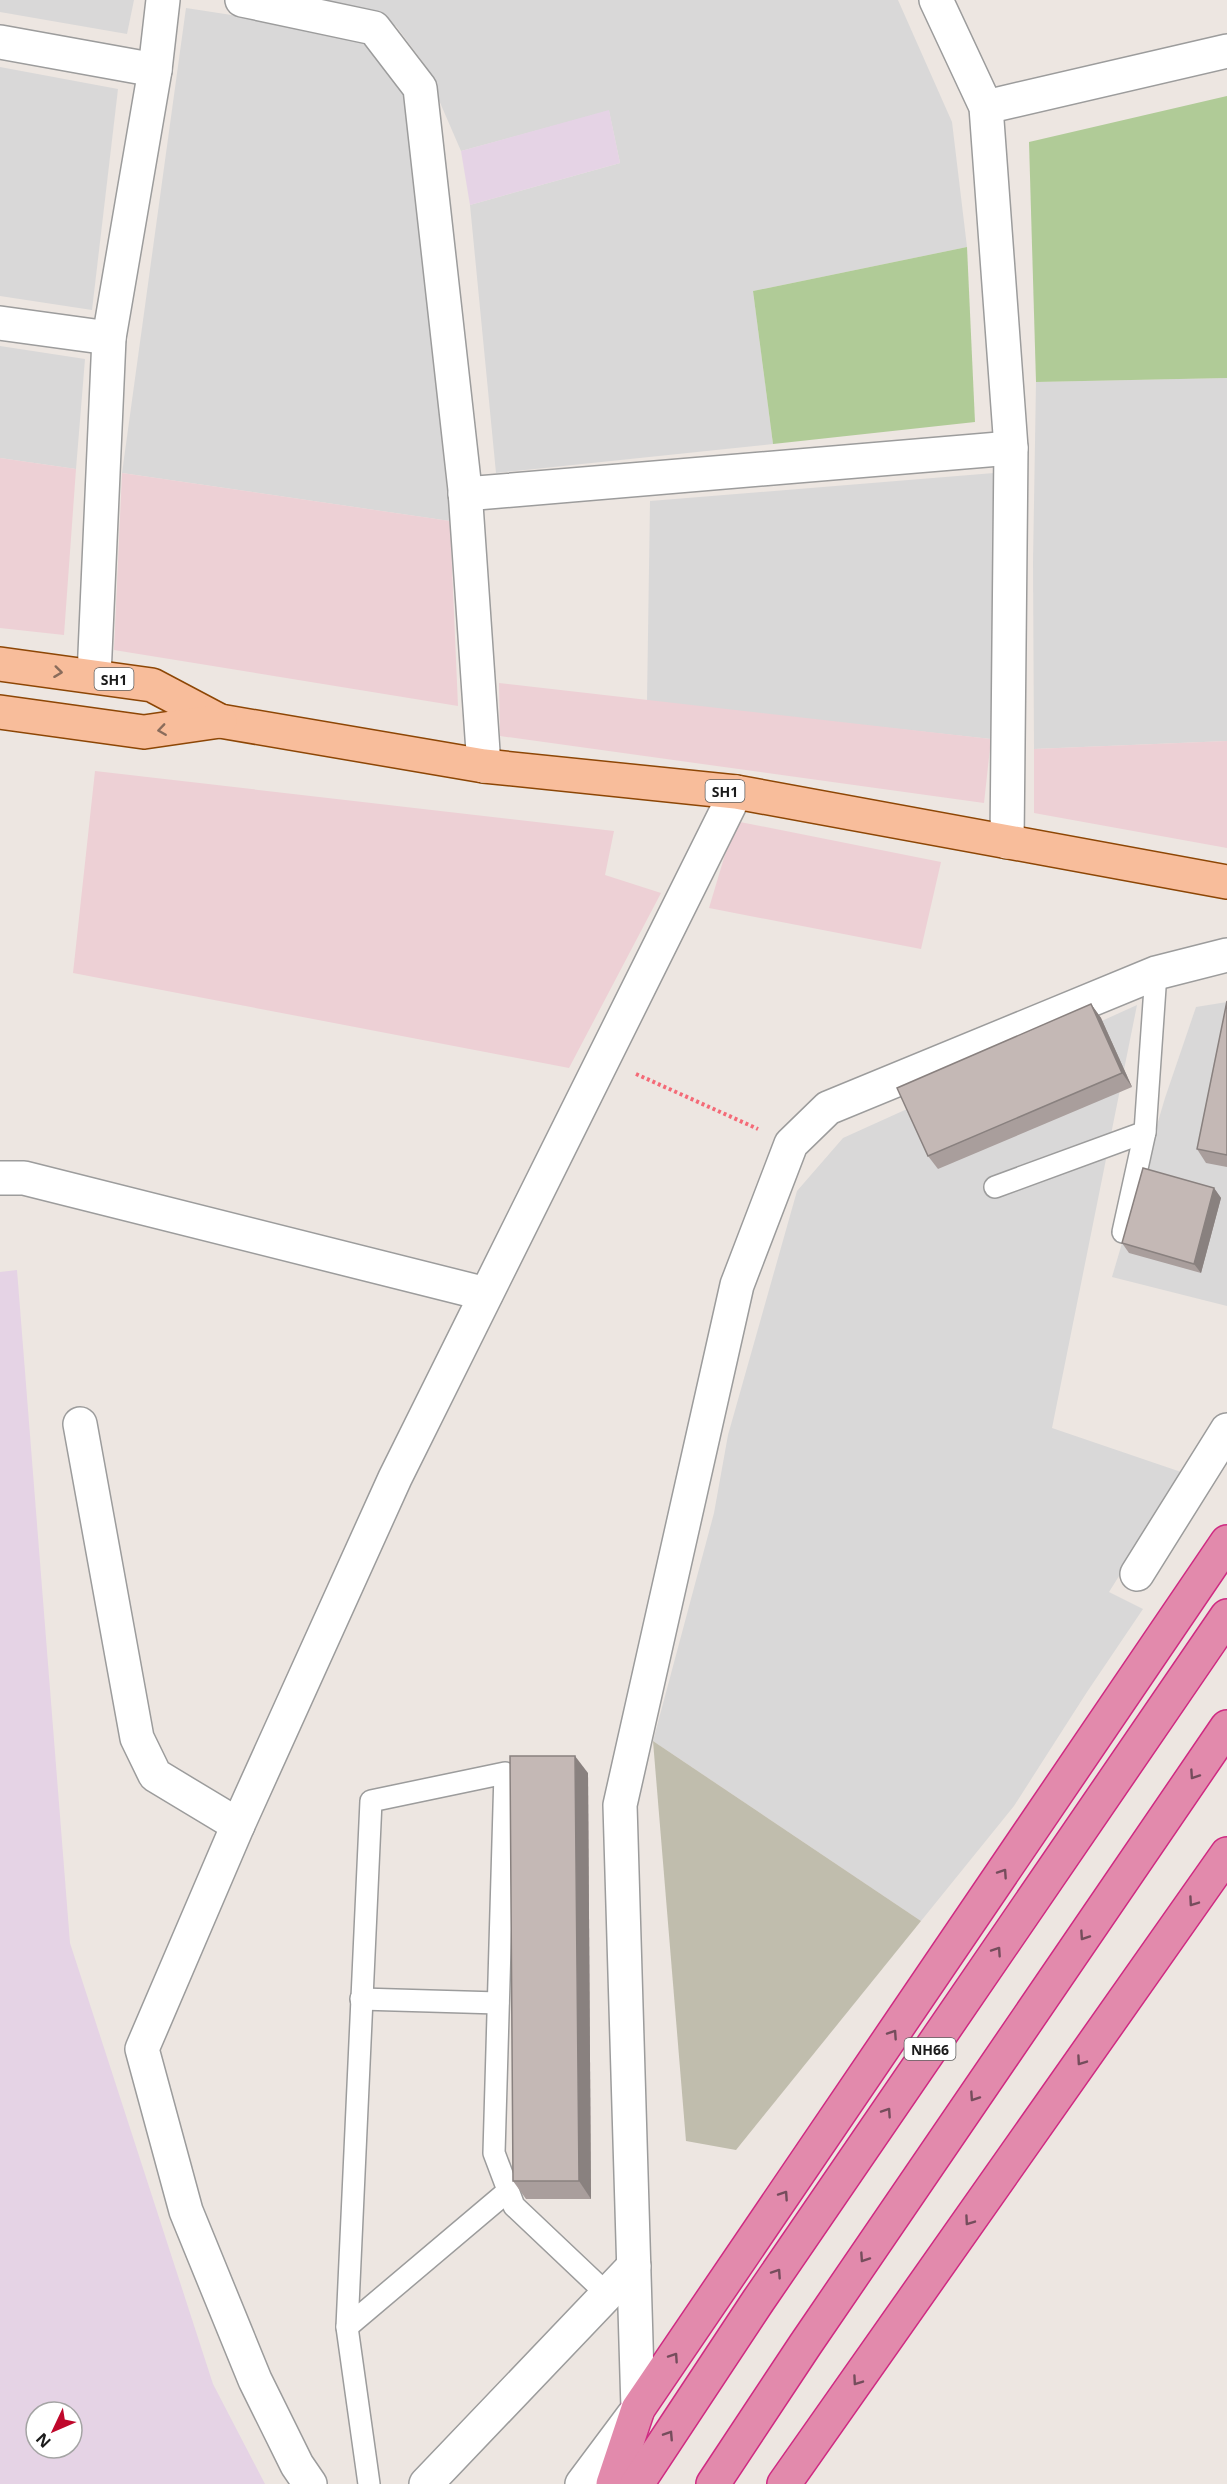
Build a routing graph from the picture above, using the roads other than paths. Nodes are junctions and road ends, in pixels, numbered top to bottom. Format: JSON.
{"nodes":[{"id":1,"x":163,"y":0,"type":"edge"},
{"id":2,"x":242,"y":0,"type":"edge"},
{"id":3,"x":936,"y":0,"type":"edge"},
{"id":4,"x":0,"y":42,"type":"edge"},
{"id":5,"x":1227,"y":51,"type":"edge"},
{"id":6,"x":155,"y":70,"type":"junction"},
{"id":7,"x":986,"y":107,"type":"junction"},
{"id":8,"x":0,"y":323,"type":"edge"},
{"id":9,"x":109,"y":338,"type":"junction"},
{"id":10,"x":1011,"y":448,"type":"junction"},
{"id":11,"x":465,"y":494,"type":"junction"},
{"id":12,"x":0,"y":664,"type":"edge"},
{"id":13,"x":94,"y":676,"type":"junction"},
{"id":14,"x":0,"y":712,"type":"edge"},
{"id":15,"x":220,"y":721,"type":"junction"},
{"id":16,"x":484,"y":766,"type":"junction"},
{"id":17,"x":736,"y":792,"type":"junction"},
{"id":18,"x":1007,"y":842,"type":"junction"},
{"id":19,"x":1227,"y":882,"type":"edge"},
{"id":20,"x":1227,"y":955,"type":"edge"},
{"id":21,"x":1156,"y":973,"type":"junction"},
{"id":22,"x":1145,"y":1131,"type":"junction"},
{"id":23,"x":0,"y":1178,"type":"edge"},
{"id":24,"x":995,"y":1187,"type":"dead end"},
{"id":25,"x":1123,"y":1232,"type":"edge"},
{"id":26,"x":486,"y":1294,"type":"junction"},
{"id":27,"x":80,"y":1424,"type":"dead end"},
{"id":28,"x":1227,"y":1430,"type":"edge"},
{"id":29,"x":1227,"y":1542,"type":"edge"},
{"id":30,"x":1137,"y":1574,"type":"dead end"},
{"id":31,"x":1227,"y":1616,"type":"edge"},
{"id":32,"x":1227,"y":1727,"type":"edge"},
{"id":33,"x":238,"y":1825,"type":"junction"},
{"id":34,"x":1227,"y":1854,"type":"edge"},
{"id":35,"x":361,"y":1999,"type":"junction"},
{"id":36,"x":498,"y":2003,"type":"junction"},
{"id":37,"x":508,"y":2191,"type":"junction"},
{"id":38,"x":634,"y":2266,"type":"junction"},
{"id":39,"x":607,"y":2294,"type":"junction"},
{"id":40,"x":347,"y":2327,"type":"junction"},
{"id":41,"x":638,"y":2409,"type":"junction"},
{"id":42,"x":310,"y":2484,"type":"edge"},
{"id":43,"x":369,"y":2484,"type":"edge"},
{"id":44,"x":426,"y":2484,"type":"edge"},
{"id":45,"x":582,"y":2484,"type":"edge"},
{"id":46,"x":613,"y":2484,"type":"edge"},
{"id":47,"x":637,"y":2484,"type":"edge"},
{"id":48,"x":713,"y":2484,"type":"edge"},
{"id":49,"x":784,"y":2484,"type":"edge"}],
"edges":[{"from":1,"to":6,"type":"street"},
{"from":2,"to":11,"type":"street"},
{"from":3,"to":7,"type":"street"},
{"from":4,"to":6,"type":"street"},
{"from":5,"to":7,"type":"street"},
{"from":6,"to":9,"type":"street"},
{"from":7,"to":10,"type":"street"},
{"from":8,"to":9,"type":"street"},
{"from":9,"to":13,"type":"street"},
{"from":10,"to":11,"type":"street"},
{"from":10,"to":18,"type":"street"},
{"from":11,"to":16,"type":"street"},
{"from":12,"to":13,"type":"main road","number":"SH1","one_way":true},
{"from":13,"to":15,"type":"main road","number":"SH1"},
{"from":15,"to":14,"type":"main road","number":"SH1","one_way":true},
{"from":15,"to":16,"type":"main road","number":"SH1"},
{"from":16,"to":17,"type":"main road","number":"SH1"},
{"from":17,"to":18,"type":"main road","number":"SH1"},
{"from":17,"to":26,"type":"street"},
{"from":18,"to":19,"type":"main road","number":"SH1"},
{"from":20,"to":21,"type":"street"},
{"from":21,"to":22,"type":"lane"},
{"from":21,"to":38,"type":"street"},
{"from":22,"to":24,"type":"lane"},
{"from":22,"to":25,"type":"lane"},
{"from":23,"to":26,"type":"street"},
{"from":26,"to":33,"type":"street"},
{"from":27,"to":33,"type":"street"},
{"from":28,"to":30,"type":"street"},
{"from":41,"to":29,"type":"highway","one_way":true},
{"from":47,"to":31,"type":"highway","number":"NH66","one_way":true},
{"from":32,"to":48,"type":"highway","one_way":true},
{"from":33,"to":42,"type":"street"},
{"from":34,"to":49,"type":"highway","one_way":true},
{"from":35,"to":36,"type":"lane"},
{"from":35,"to":36,"type":"lane"},
{"from":35,"to":40,"type":"lane"},
{"from":36,"to":37,"type":"lane"},
{"from":37,"to":39,"type":"lane"},
{"from":37,"to":40,"type":"lane"},
{"from":38,"to":39,"type":"street"},
{"from":38,"to":41,"type":"street"},
{"from":39,"to":44,"type":"street"},
{"from":40,"to":43,"type":"lane"},
{"from":41,"to":45,"type":"street"},
{"from":41,"to":46,"type":"highway"}]}
